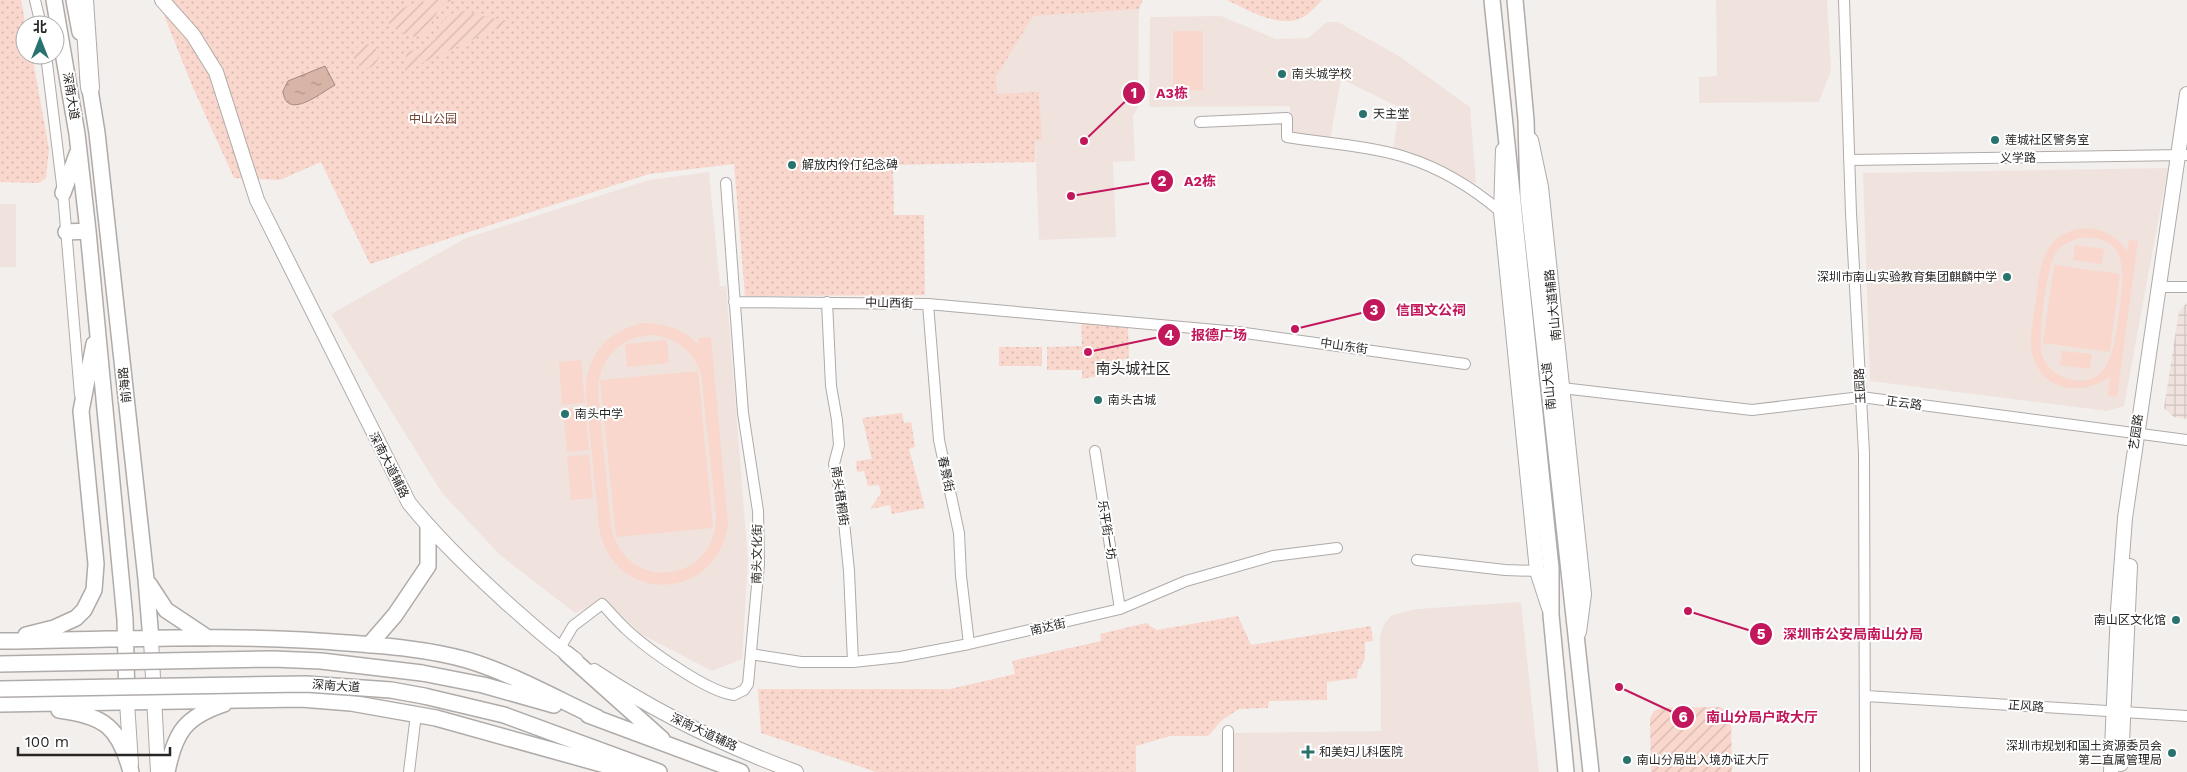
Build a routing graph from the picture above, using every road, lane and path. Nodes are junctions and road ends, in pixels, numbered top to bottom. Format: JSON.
{"nodes":[{"id":1,"x":35,"y":0,"type":"edge"},
{"id":2,"x":54,"y":0,"type":"edge"},
{"id":3,"x":74,"y":0,"type":"edge"},
{"id":4,"x":84,"y":0,"type":"edge"},
{"id":5,"x":162,"y":0,"type":"edge"},
{"id":6,"x":1492,"y":0,"type":"edge"},
{"id":7,"x":1515,"y":0,"type":"edge"},
{"id":8,"x":1844,"y":0,"type":"edge"},
{"id":9,"x":39,"y":15,"type":"edge"},
{"id":10,"x":47,"y":65,"type":"edge"},
{"id":11,"x":90,"y":88,"type":"junction"},
{"id":12,"x":2187,"y":94,"type":"edge"},
{"id":13,"x":1526,"y":120,"type":"junction"},
{"id":14,"x":1200,"y":122,"type":"dead end"},
{"id":15,"x":1504,"y":122,"type":"junction"},
{"id":16,"x":96,"y":133,"type":"junction"},
{"id":17,"x":77,"y":134,"type":"junction"},
{"id":18,"x":79,"y":151,"type":"junction"},
{"id":19,"x":2184,"y":154,"type":"edge"},
{"id":20,"x":1849,"y":160,"type":"junction"},
{"id":21,"x":726,"y":183,"type":"dead end"},
{"id":22,"x":63,"y":193,"type":"junction"},
{"id":23,"x":1501,"y":212,"type":"junction"},
{"id":24,"x":88,"y":231,"type":"junction"},
{"id":25,"x":66,"y":232,"type":"junction"},
{"id":26,"x":1536,"y":272,"type":"junction"},
{"id":27,"x":1551,"y":285,"type":"junction"},
{"id":28,"x":2162,"y":287,"type":"junction"},
{"id":29,"x":2187,"y":287,"type":"edge"},
{"id":30,"x":734,"y":302,"type":"junction"},
{"id":31,"x":827,"y":302,"type":"junction"},
{"id":32,"x":928,"y":304,"type":"junction"},
{"id":33,"x":1043,"y":314,"type":"joint"},
{"id":34,"x":97,"y":320,"type":"junction"},
{"id":35,"x":1465,"y":364,"type":"dead end"},
{"id":36,"x":1562,"y":388,"type":"junction"},
{"id":37,"x":1861,"y":396,"type":"junction"},
{"id":38,"x":81,"y":411,"type":"junction"},
{"id":39,"x":2140,"y":434,"type":"junction"},
{"id":40,"x":2187,"y":440,"type":"edge"},
{"id":41,"x":1095,"y":451,"type":"dead end"},
{"id":42,"x":428,"y":527,"type":"junction"},
{"id":43,"x":1337,"y":548,"type":"dead end"},
{"id":44,"x":1417,"y":560,"type":"dead end"},
{"id":45,"x":1537,"y":571,"type":"junction"},
{"id":46,"x":146,"y":579,"type":"junction"},
{"id":47,"x":1120,"y":609,"type":"junction"},
{"id":48,"x":1551,"y":615,"type":"junction"},
{"id":49,"x":210,"y":639,"type":"junction"},
{"id":50,"x":126,"y":640,"type":"junction"},
{"id":51,"x":151,"y":640,"type":"junction"},
{"id":52,"x":1578,"y":640,"type":"junction"},
{"id":53,"x":0,"y":641,"type":"edge"},
{"id":54,"x":369,"y":644,"type":"junction"},
{"id":55,"x":969,"y":644,"type":"junction"},
{"id":56,"x":564,"y":651,"type":"junction"},
{"id":57,"x":751,"y":654,"type":"junction"},
{"id":58,"x":853,"y":662,"type":"junction"},
{"id":59,"x":0,"y":664,"type":"edge"},
{"id":60,"x":0,"y":689,"type":"edge"},
{"id":61,"x":1866,"y":696,"type":"junction"},
{"id":62,"x":264,"y":699,"type":"junction"},
{"id":63,"x":127,"y":702,"type":"junction"},
{"id":64,"x":153,"y":702,"type":"junction"},
{"id":65,"x":2,"y":704,"type":"edge"},
{"id":66,"x":2118,"y":712,"type":"junction"},
{"id":67,"x":416,"y":714,"type":"junction"},
{"id":68,"x":2187,"y":716,"type":"edge"},
{"id":69,"x":598,"y":718,"type":"junction"},
{"id":70,"x":1228,"y":731,"type":"dead end"},
{"id":71,"x":669,"y":745,"type":"junction"},
{"id":72,"x":533,"y":746,"type":"junction"},
{"id":73,"x":131,"y":772,"type":"edge"},
{"id":74,"x":158,"y":772,"type":"edge"},
{"id":75,"x":167,"y":772,"type":"edge"},
{"id":76,"x":409,"y":772,"type":"edge"},
{"id":77,"x":609,"y":772,"type":"edge"},
{"id":78,"x":630,"y":772,"type":"edge"},
{"id":79,"x":659,"y":772,"type":"edge"},
{"id":80,"x":741,"y":772,"type":"edge"},
{"id":81,"x":796,"y":772,"type":"edge"},
{"id":82,"x":1228,"y":772,"type":"edge"},
{"id":83,"x":1566,"y":772,"type":"edge"},
{"id":84,"x":1591,"y":772,"type":"edge"},
{"id":85,"x":1865,"y":772,"type":"edge"},
{"id":86,"x":2111,"y":772,"type":"edge"},
{"id":87,"x":2120,"y":772,"type":"edge"}],
"edges":[{"from":1,"to":9,"type":"street"},
{"from":2,"to":17,"type":"main road","name":"深南大道"},
{"from":3,"to":11,"type":"main road","name":"前海路"},
{"from":4,"to":11,"type":"highway"},
{"from":5,"to":42,"type":"street","name":"深南大道辅路"},
{"from":6,"to":15,"type":"main road","name":"南山大道"},
{"from":7,"to":13,"type":"main road","name":"南山大道"},
{"from":8,"to":20,"type":"street","name":"玉园路"},
{"from":10,"to":22,"type":"street"},
{"from":11,"to":16,"type":"main road","name":"前海路"},
{"from":12,"to":19,"type":"street","name":"艺园路"},
{"from":13,"to":26,"type":"main road","name":"南山大道"},
{"from":13,"to":27,"type":"street","name":"南山大道辅路"},
{"from":14,"to":23,"type":"street"},
{"from":15,"to":23,"type":"street"},
{"from":15,"to":48,"type":"main road","name":"南山大道"},
{"from":16,"to":17,"type":"main road"},
{"from":16,"to":46,"type":"main road","name":"前海路"},
{"from":17,"to":18,"type":"main road","name":"前海路"},
{"from":18,"to":22,"type":"main road"},
{"from":18,"to":24,"type":"main road","name":"前海路"},
{"from":19,"to":20,"type":"street","name":"义学路"},
{"from":19,"to":28,"type":"street","name":"艺园路"},
{"from":20,"to":37,"type":"street","name":"玉园路"},
{"from":21,"to":30,"type":"street","name":"南头文化街"},
{"from":22,"to":25,"type":"street"},
{"from":23,"to":45,"type":"street"},
{"from":24,"to":25,"type":"main road"},
{"from":24,"to":34,"type":"main road","name":"前海路"},
{"from":25,"to":38,"type":"street"},
{"from":26,"to":27,"type":"main road"},
{"from":26,"to":52,"type":"main road","name":"南山大道"},
{"from":27,"to":36,"type":"street","name":"南山大道辅路"},
{"from":28,"to":29,"type":"street"},
{"from":28,"to":39,"type":"street","name":"艺园路"},
{"from":30,"to":31,"type":"street","name":"中山西街"},
{"from":30,"to":57,"type":"street","name":"南头文化街"},
{"from":31,"to":32,"type":"street","name":"中山西街"},
{"from":31,"to":58,"type":"street","name":"南头梧桐街"},
{"from":32,"to":33,"type":"street","name":"中山西街"},
{"from":32,"to":55,"type":"street","name":"春景街"},
{"from":33,"to":35,"type":"street","name":"中山东街"},
{"from":34,"to":38,"type":"main road"},
{"from":34,"to":50,"type":"main road","name":"前海路"},
{"from":36,"to":37,"type":"street","name":"正云路"},
{"from":36,"to":52,"type":"street","name":"南山大道辅路"},
{"from":37,"to":39,"type":"street","name":"正云路"},
{"from":37,"to":61,"type":"street","name":"玉园路"},
{"from":38,"to":53,"type":"main road"},
{"from":39,"to":40,"type":"street","name":"正云路"},
{"from":39,"to":66,"type":"street","name":"艺园路"},
{"from":41,"to":47,"type":"street","name":"乐平街一坊"},
{"from":42,"to":54,"type":"main road"},
{"from":42,"to":56,"type":"street","name":"深南大道辅路"},
{"from":43,"to":47,"type":"street","name":"南达街"},
{"from":44,"to":45,"type":"street"},
{"from":45,"to":48,"type":"street"},
{"from":46,"to":49,"type":"main road"},
{"from":46,"to":51,"type":"main road","name":"前海路"},
{"from":47,"to":55,"type":"street","name":"南达街"},
{"from":48,"to":83,"type":"main road","name":"南山大道"},
{"from":49,"to":51,"type":"main road","name":"深南大道"},
{"from":49,"to":54,"type":"main road","name":"深南大道"},
{"from":50,"to":51,"type":"main road","name":"深南大道"},
{"from":50,"to":53,"type":"main road","name":"深南大道"},
{"from":50,"to":63,"type":"main road","name":"前海路"},
{"from":51,"to":64,"type":"street","name":"前海路"},
{"from":52,"to":84,"type":"main road","name":"南山大道"},
{"from":54,"to":69,"type":"main road","name":"深南大道"},
{"from":55,"to":58,"type":"street","name":"南达街"},
{"from":56,"to":57,"type":"street","name":"南头文化街"},
{"from":56,"to":71,"type":"main road"},
{"from":56,"to":81,"type":"street","name":"深南大道辅路"},
{"from":57,"to":58,"type":"street","name":"南达街"},
{"from":59,"to":69,"type":"main road","name":"深南大道","bridge":true},
{"from":60,"to":79,"type":"main road","name":"深南大道","bridge":true},
{"from":61,"to":66,"type":"street","name":"正风路"},
{"from":61,"to":85,"type":"street","name":"玉园路"},
{"from":62,"to":64,"type":"main road","name":"深南大道"},
{"from":62,"to":67,"type":"main road","name":"深南大道"},
{"from":62,"to":75,"type":"main road"},
{"from":63,"to":64,"type":"main road","name":"深南大道"},
{"from":63,"to":65,"type":"main road","name":"深南大道"},
{"from":63,"to":73,"type":"street","name":"前海路"},
{"from":64,"to":74,"type":"street","name":"前海路"},
{"from":65,"to":73,"type":"main road"},
{"from":66,"to":68,"type":"street","name":"正风路"},
{"from":66,"to":86,"type":"street","name":"艺园路"},
{"from":66,"to":87,"type":"street","name":"艺园路"},
{"from":67,"to":72,"type":"main road","name":"深南大道"},
{"from":67,"to":76,"type":"street"},
{"from":69,"to":71,"type":"main road","name":"深南大道"},
{"from":70,"to":82,"type":"street"},
{"from":71,"to":80,"type":"main road","name":"深南大道"},
{"from":72,"to":77,"type":"street"},
{"from":72,"to":78,"type":"main road","name":"深南大道"}]}
